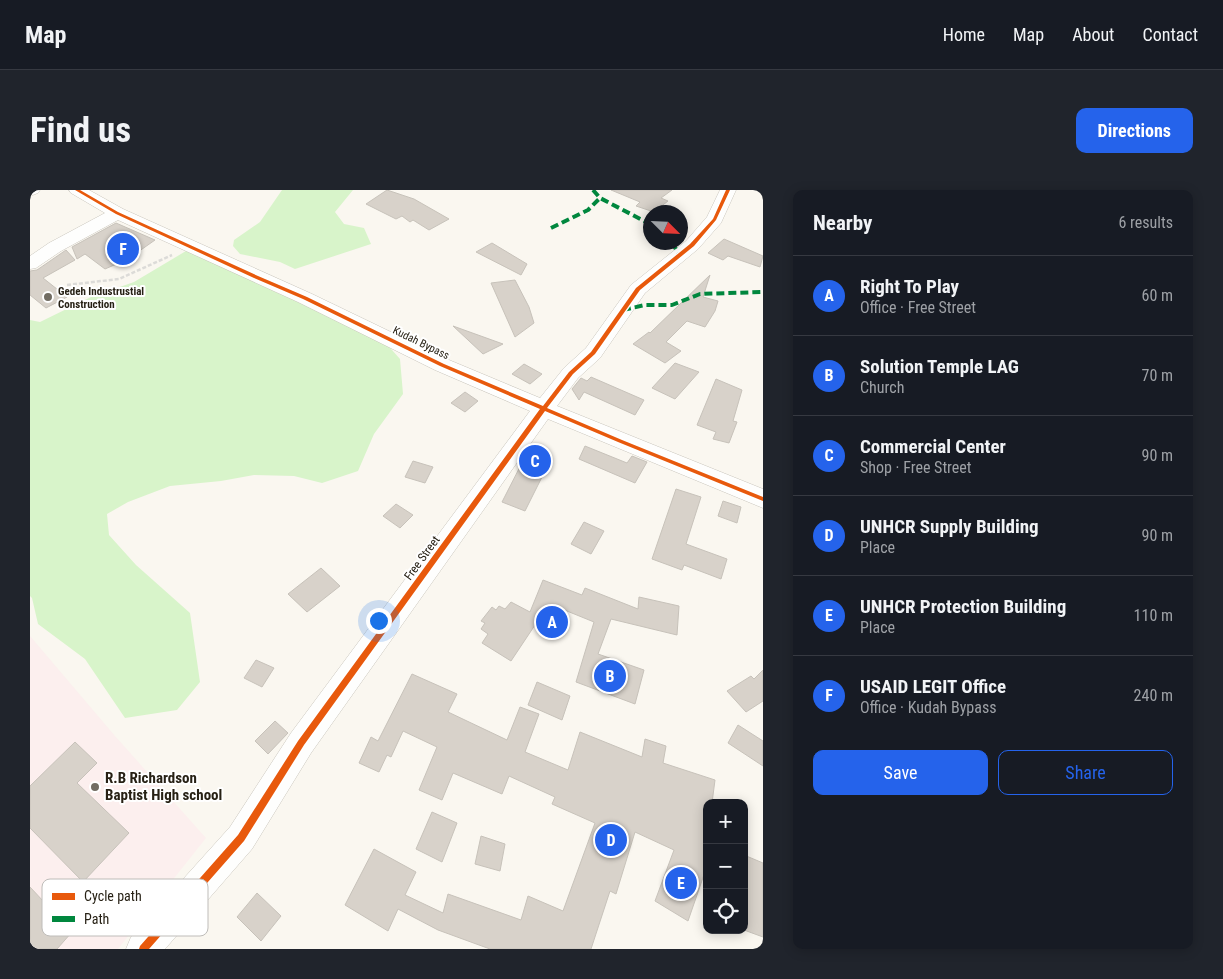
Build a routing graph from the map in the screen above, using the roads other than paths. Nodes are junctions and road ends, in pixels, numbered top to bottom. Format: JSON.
{"nodes":[{"id":1,"x":77,"y":190,"type":"edge"},
{"id":2,"x":728,"y":190,"type":"edge"},
{"id":3,"x":117,"y":213,"type":"junction"},
{"id":4,"x":30,"y":264,"type":"edge"},
{"id":5,"x":544,"y":408,"type":"junction"},
{"id":6,"x":763,"y":498,"type":"edge"},
{"id":7,"x":205,"y":879,"type":"edge"},
{"id":8,"x":154,"y":936,"type":"edge"},
{"id":9,"x":143,"y":949,"type":"edge"}],
"edges":[{"from":1,"to":3,"type":"street","name":"Kudah Bypass"},
{"from":2,"to":5,"type":"street","name":"Free Street"},
{"from":3,"to":4,"type":"street"},
{"from":3,"to":5,"type":"street","name":"Kudah Bypass"},
{"from":5,"to":6,"type":"street","name":"Kudah Bypass"},
{"from":5,"to":7,"type":"street","name":"Free Street"},
{"from":8,"to":9,"type":"street","name":"Free Street"}]}
